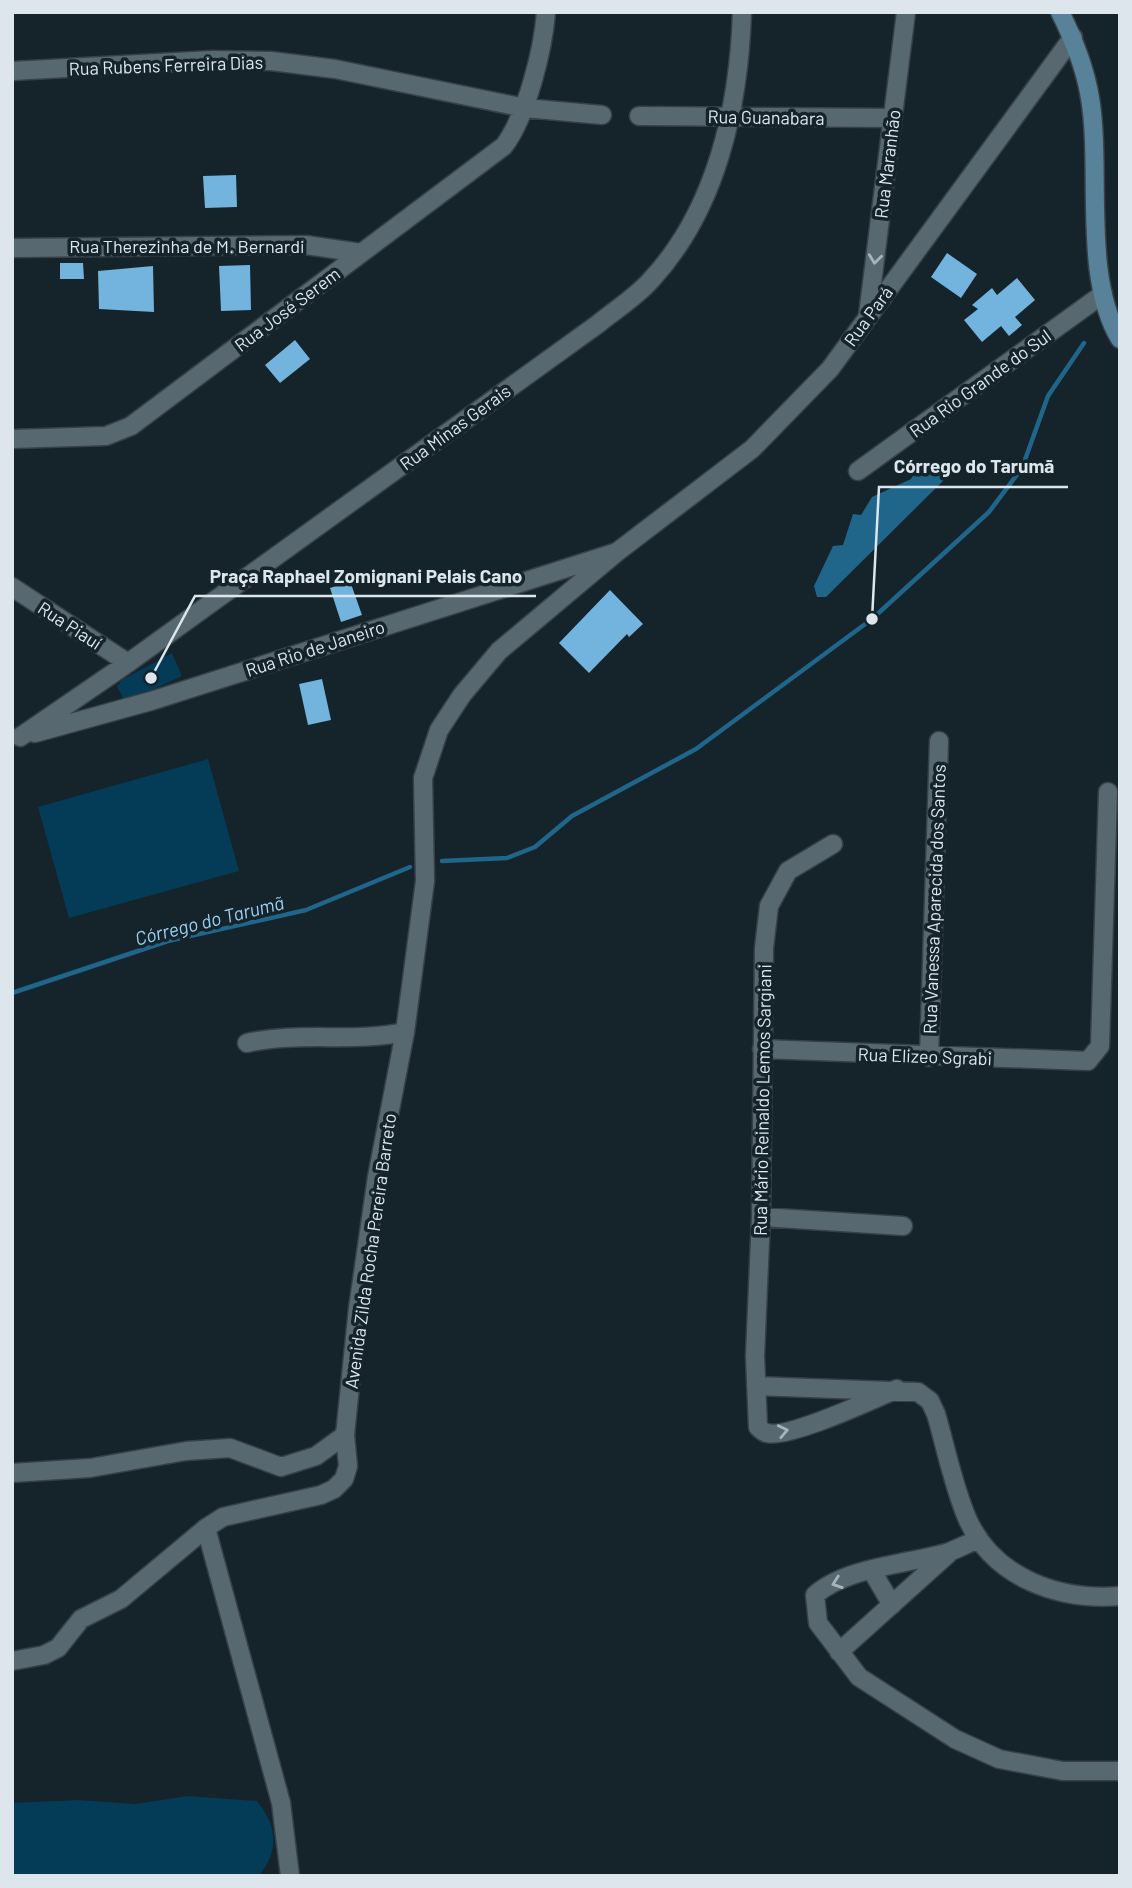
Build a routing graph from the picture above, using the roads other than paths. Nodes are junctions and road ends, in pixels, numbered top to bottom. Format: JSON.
{"nodes":[{"id":1,"x":546,"y":12,"type":"edge"},
{"id":2,"x":742,"y":12,"type":"edge"},
{"id":3,"x":906,"y":12,"type":"edge"},
{"id":4,"x":1060,"y":12,"type":"edge"},
{"id":5,"x":1073,"y":37,"type":"junction"},
{"id":6,"x":12,"y":71,"type":"edge"},
{"id":7,"x":525,"y":108,"type":"junction"},
{"id":8,"x":602,"y":115,"type":"dead end"},
{"id":9,"x":639,"y":116,"type":"dead end"},
{"id":10,"x":731,"y":117,"type":"junction"},
{"id":11,"x":893,"y":118,"type":"junction"},
{"id":12,"x":12,"y":248,"type":"edge"},
{"id":13,"x":361,"y":253,"type":"junction"},
{"id":14,"x":1103,"y":294,"type":"junction"},
{"id":15,"x":868,"y":316,"type":"junction"},
{"id":16,"x":1120,"y":339,"type":"edge"},
{"id":17,"x":12,"y":439,"type":"edge"},
{"id":18,"x":858,"y":471,"type":"dead end"},
{"id":19,"x":617,"y":552,"type":"junction"},
{"id":20,"x":12,"y":587,"type":"edge"},
{"id":21,"x":12,"y":606,"type":"edge"},
{"id":22,"x":40,"y":606,"type":"junction"},
{"id":23,"x":128,"y":663,"type":"junction"},
{"id":24,"x":16,"y":738,"type":"edge"},
{"id":25,"x":939,"y":741,"type":"dead end"},
{"id":26,"x":1108,"y":792,"type":"dead end"},
{"id":27,"x":833,"y":844,"type":"dead end"},
{"id":28,"x":405,"y":1032,"type":"junction"},
{"id":29,"x":247,"y":1043,"type":"dead end"},
{"id":30,"x":762,"y":1049,"type":"junction"},
{"id":31,"x":929,"y":1057,"type":"junction"},
{"id":32,"x":761,"y":1217,"type":"junction"},
{"id":33,"x":903,"y":1226,"type":"dead end"},
{"id":34,"x":756,"y":1386,"type":"junction"},
{"id":35,"x":832,"y":1388,"type":"junction"},
{"id":36,"x":897,"y":1389,"type":"junction"},
{"id":37,"x":837,"y":1415,"type":"junction"},
{"id":38,"x":345,"y":1435,"type":"junction"},
{"id":39,"x":12,"y":1473,"type":"edge"},
{"id":40,"x":206,"y":1528,"type":"junction"},
{"id":41,"x":979,"y":1539,"type":"junction"},
{"id":42,"x":950,"y":1551,"type":"junction"},
{"id":43,"x":872,"y":1570,"type":"junction"},
{"id":44,"x":1120,"y":1597,"type":"edge"},
{"id":45,"x":892,"y":1605,"type":"junction"},
{"id":46,"x":839,"y":1652,"type":"junction"},
{"id":47,"x":12,"y":1661,"type":"edge"},
{"id":48,"x":1120,"y":1771,"type":"edge"},
{"id":49,"x":290,"y":1876,"type":"edge"}],
"edges":[{"from":1,"to":7,"type":"street","name":"Rua José Serem"},
{"from":2,"to":10,"type":"street","name":"Rua Minas Gerais"},
{"from":3,"to":11,"type":"street","name":"Rua Maranhão"},
{"from":4,"to":5,"type":"main road"},
{"from":5,"to":14,"type":"main road"},
{"from":5,"to":15,"type":"street","name":"Rua Pará"},
{"from":6,"to":7,"type":"street","name":"Rua Rubens Ferreira Dias"},
{"from":7,"to":8,"type":"street"},
{"from":7,"to":13,"type":"street","name":"Rua José Serem"},
{"from":9,"to":10,"type":"street","name":"Rua Guanabara"},
{"from":10,"to":11,"type":"street","name":"Rua Guanabara"},
{"from":10,"to":23,"type":"street","name":"Rua Minas Gerais"},
{"from":11,"to":15,"type":"street","name":"Rua Maranhão","one_way":true},
{"from":12,"to":13,"type":"street","name":"Rua Therezinha de M. Bernardi"},
{"from":13,"to":17,"type":"street","name":"Rua José Serem"},
{"from":14,"to":16,"type":"main road"},
{"from":14,"to":18,"type":"street","name":"Rua Rio Grande do Sul"},
{"from":15,"to":19,"type":"street","name":"Rua Pará"},
{"from":19,"to":24,"type":"street","name":"Rua Rio de Janeiro"},
{"from":19,"to":28,"type":"street","name":"Avenida Zilda Rocha Pereira Barreto"},
{"from":20,"to":22,"type":"street","name":"Rua Piauí"},
{"from":21,"to":22,"type":"street"},
{"from":22,"to":23,"type":"street","name":"Rua Piauí"},
{"from":23,"to":24,"type":"street","name":"Rua Minas Gerais"},
{"from":25,"to":31,"type":"street","name":"Rua Vanessa Aparecida dos Santos"},
{"from":26,"to":31,"type":"street","name":"Rua Elizeo Sgrabi"},
{"from":27,"to":30,"type":"street","name":"Rua Mário Reinaldo Lemos Sargiani"},
{"from":28,"to":29,"type":"street"},
{"from":28,"to":38,"type":"street","name":"Avenida Zilda Rocha Pereira Barreto"},
{"from":30,"to":31,"type":"street","name":"Rua Elizeo Sgrabi"},
{"from":30,"to":32,"type":"street","name":"Rua Mário Reinaldo Lemos Sargiani"},
{"from":32,"to":33,"type":"street"},
{"from":32,"to":34,"type":"street","name":"Rua Mário Reinaldo Lemos Sargiani"},
{"from":34,"to":35,"type":"street"},
{"from":34,"to":37,"type":"street","name":"Rua Mário Reinaldo Lemos Sargiani","one_way":true},
{"from":35,"to":36,"type":"street"},
{"from":35,"to":37,"type":"street"},
{"from":36,"to":37,"type":"street"},
{"from":36,"to":41,"type":"street"},
{"from":38,"to":39,"type":"street"},
{"from":38,"to":40,"type":"street","name":"Avenida Zilda Rocha Pereira Barreto"},
{"from":40,"to":47,"type":"street","name":"Avenida Zilda Rocha Pereira Barreto"},
{"from":40,"to":49,"type":"street"},
{"from":41,"to":42,"type":"street"},
{"from":41,"to":44,"type":"street"},
{"from":42,"to":43,"type":"street"},
{"from":42,"to":45,"type":"street"},
{"from":43,"to":45,"type":"street"},
{"from":43,"to":46,"type":"street","one_way":true},
{"from":45,"to":46,"type":"street"},
{"from":46,"to":48,"type":"street"}]}
